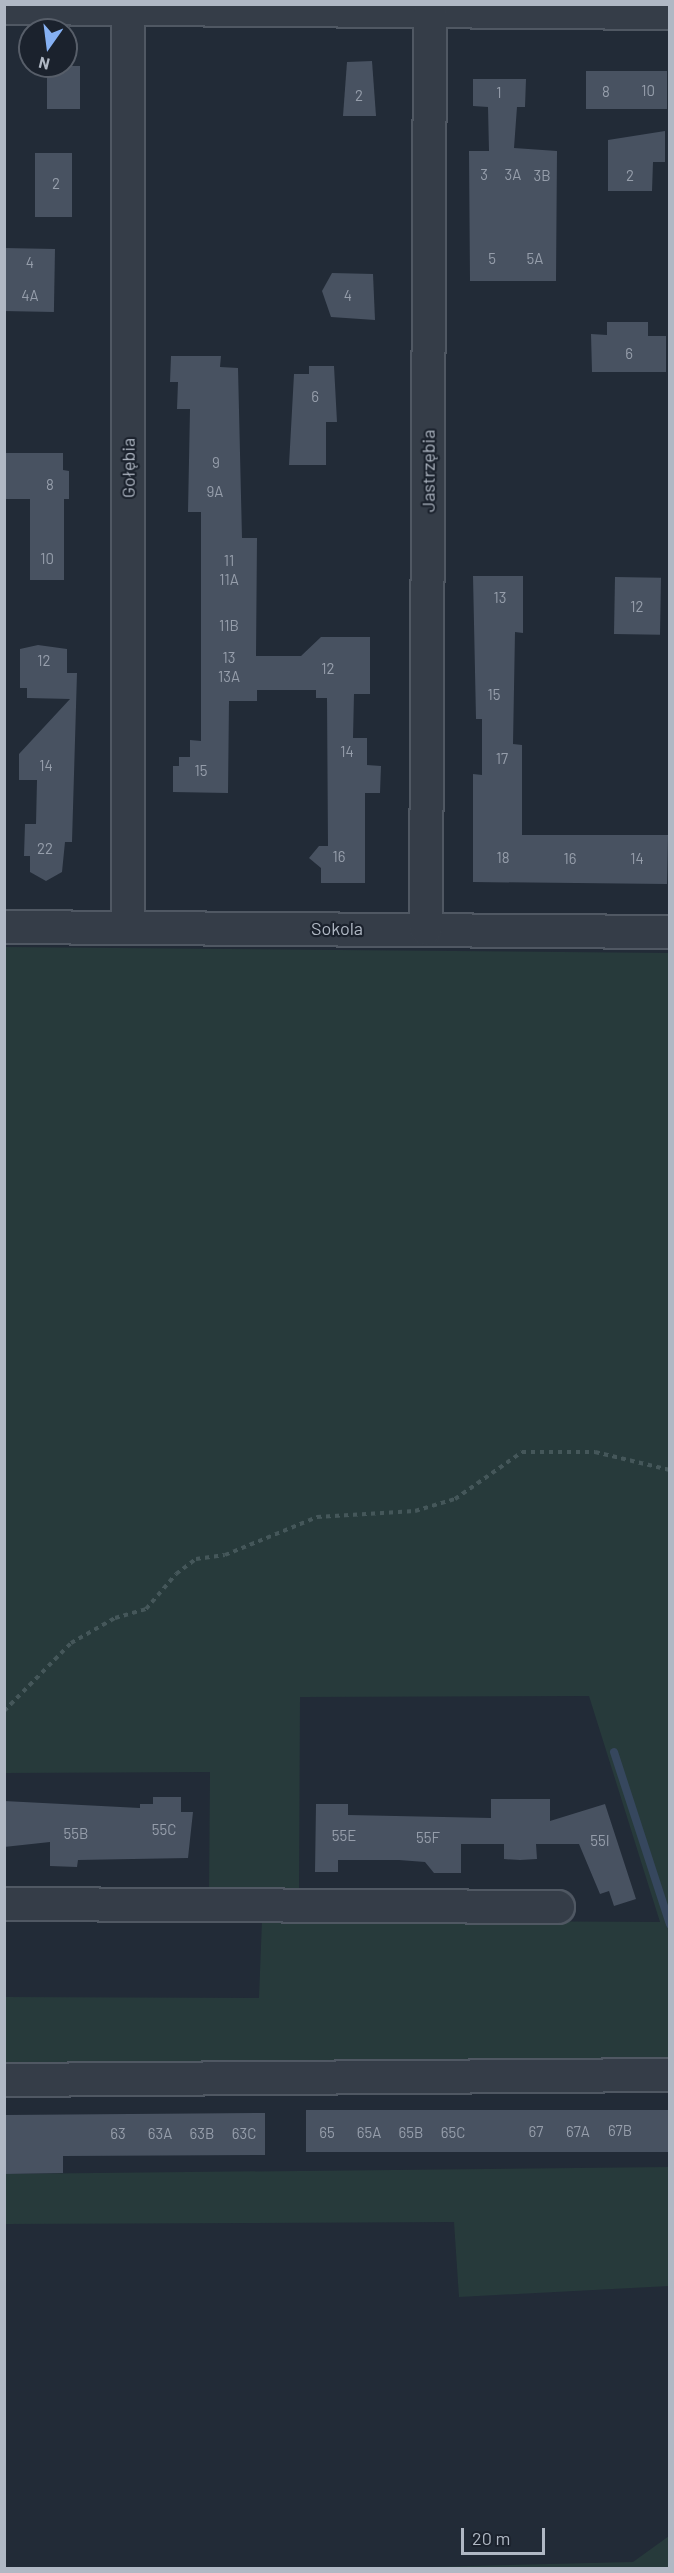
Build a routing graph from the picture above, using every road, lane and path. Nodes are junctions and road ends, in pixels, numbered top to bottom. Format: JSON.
{"nodes":[{"id":1,"x":4,"y":8,"type":"edge"},
{"id":2,"x":128,"y":9,"type":"junction"},
{"id":3,"x":430,"y":12,"type":"junction"},
{"id":4,"x":669,"y":13,"type":"edge"},
{"id":5,"x":4,"y":927,"type":"edge"},
{"id":6,"x":128,"y":927,"type":"junction"},
{"id":7,"x":426,"y":929,"type":"junction"},
{"id":8,"x":669,"y":932,"type":"edge"},
{"id":9,"x":669,"y":1470,"type":"edge"},
{"id":10,"x":4,"y":1711,"type":"edge"},
{"id":11,"x":4,"y":1904,"type":"edge"},
{"id":12,"x":558,"y":1906,"type":"dead end"},
{"id":13,"x":669,"y":2075,"type":"edge"},
{"id":14,"x":4,"y":2080,"type":"edge"}],
"edges":[{"from":1,"to":2,"type":"street"},
{"from":2,"to":3,"type":"street"},
{"from":2,"to":6,"type":"street","name":"Gołębia"},
{"from":3,"to":4,"type":"street"},
{"from":3,"to":7,"type":"street","name":"Jastrzębia"},
{"from":5,"to":6,"type":"street","name":"Sokola"},
{"from":6,"to":7,"type":"street","name":"Sokola"},
{"from":7,"to":8,"type":"street","name":"Sokola"},
{"from":9,"to":10,"type":"path"},
{"from":11,"to":12,"type":"street"},
{"from":13,"to":14,"type":"street"}]}
